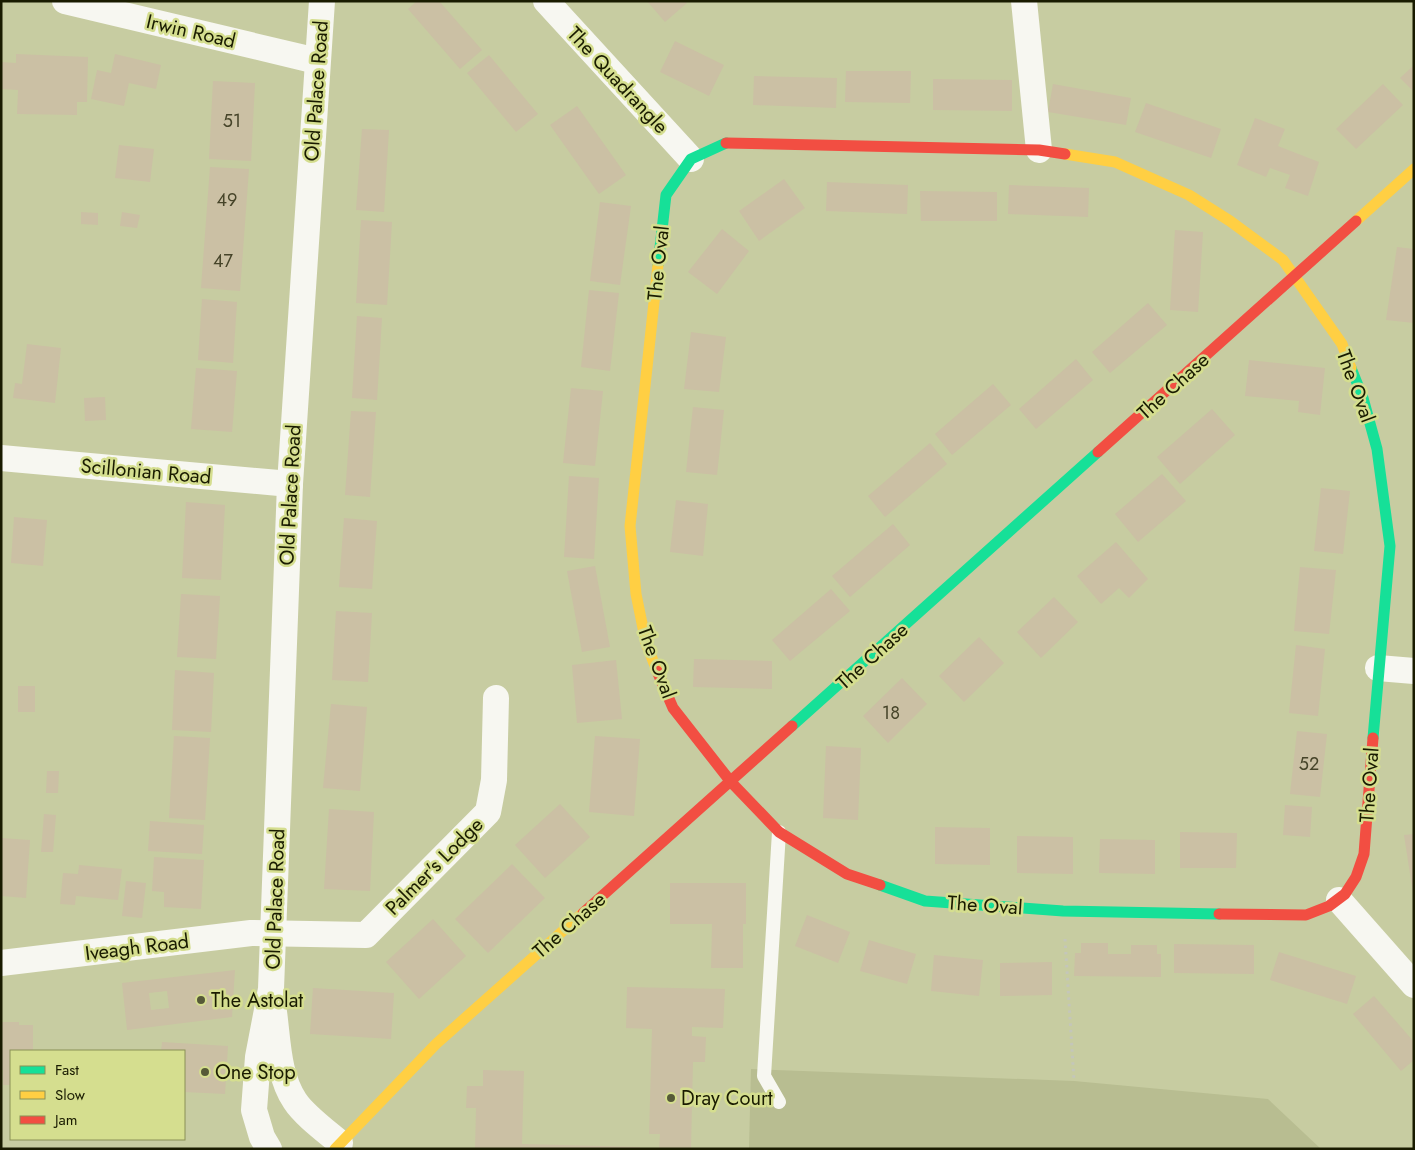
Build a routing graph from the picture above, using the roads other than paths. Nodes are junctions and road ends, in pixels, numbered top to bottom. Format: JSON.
{"nodes":[{"id":1,"x":65,"y":1,"type":"edge"},
{"id":2,"x":322,"y":1,"type":"edge"},
{"id":3,"x":546,"y":1,"type":"edge"},
{"id":4,"x":1024,"y":1,"type":"edge"},
{"id":5,"x":317,"y":61,"type":"junction"},
{"id":6,"x":1039,"y":150,"type":"junction"},
{"id":7,"x":691,"y":160,"type":"junction"},
{"id":8,"x":1414,"y":169,"type":"edge"},
{"id":9,"x":1295,"y":276,"type":"junction"},
{"id":10,"x":1,"y":458,"type":"edge"},
{"id":11,"x":290,"y":484,"type":"junction"},
{"id":12,"x":1378,"y":668,"type":"junction"},
{"id":13,"x":1414,"y":671,"type":"edge"},
{"id":14,"x":496,"y":698,"type":"dead end"},
{"id":15,"x":731,"y":782,"type":"junction"},
{"id":16,"x":779,"y":832,"type":"junction"},
{"id":17,"x":1339,"y":900,"type":"junction"},
{"id":18,"x":274,"y":935,"type":"junction"},
{"id":19,"x":1,"y":963,"type":"edge"},
{"id":20,"x":1414,"y":985,"type":"edge"},
{"id":21,"x":271,"y":989,"type":"junction"},
{"id":22,"x":779,"y":1102,"type":"dead end"},
{"id":23,"x":338,"y":1146,"type":"edge"},
{"id":24,"x":269,"y":1149,"type":"edge"}],
"edges":[{"from":1,"to":5,"type":"street","name":"Irwin Road"},
{"from":2,"to":5,"type":"street","name":"Old Palace Road"},
{"from":3,"to":7,"type":"street","name":"The Quadrangle"},
{"from":4,"to":6,"type":"street"},
{"from":5,"to":11,"type":"street","name":"Old Palace Road"},
{"from":6,"to":7,"type":"street","name":"The Oval"},
{"from":6,"to":9,"type":"street","name":"The Oval"},
{"from":7,"to":15,"type":"street","name":"The Oval"},
{"from":8,"to":9,"type":"street","name":"The Chase"},
{"from":9,"to":12,"type":"street","name":"The Oval"},
{"from":9,"to":15,"type":"street","name":"The Chase"},
{"from":10,"to":11,"type":"street","name":"Scillonian Road"},
{"from":11,"to":18,"type":"street","name":"Old Palace Road"},
{"from":12,"to":13,"type":"street"},
{"from":12,"to":17,"type":"street","name":"The Oval"},
{"from":14,"to":18,"type":"street","name":"Palmer's Lodge"},
{"from":15,"to":16,"type":"street","name":"The Oval"},
{"from":15,"to":23,"type":"street","name":"The Chase"},
{"from":16,"to":17,"type":"street","name":"The Oval"},
{"from":16,"to":22,"type":"lane"},
{"from":17,"to":20,"type":"street"},
{"from":18,"to":19,"type":"street","name":"Iveagh Road"},
{"from":18,"to":21,"type":"street","name":"Old Palace Road"},
{"from":21,"to":23,"type":"street","name":"Old Palace Road"},
{"from":21,"to":24,"type":"street","name":"Old Palace Road"}]}
